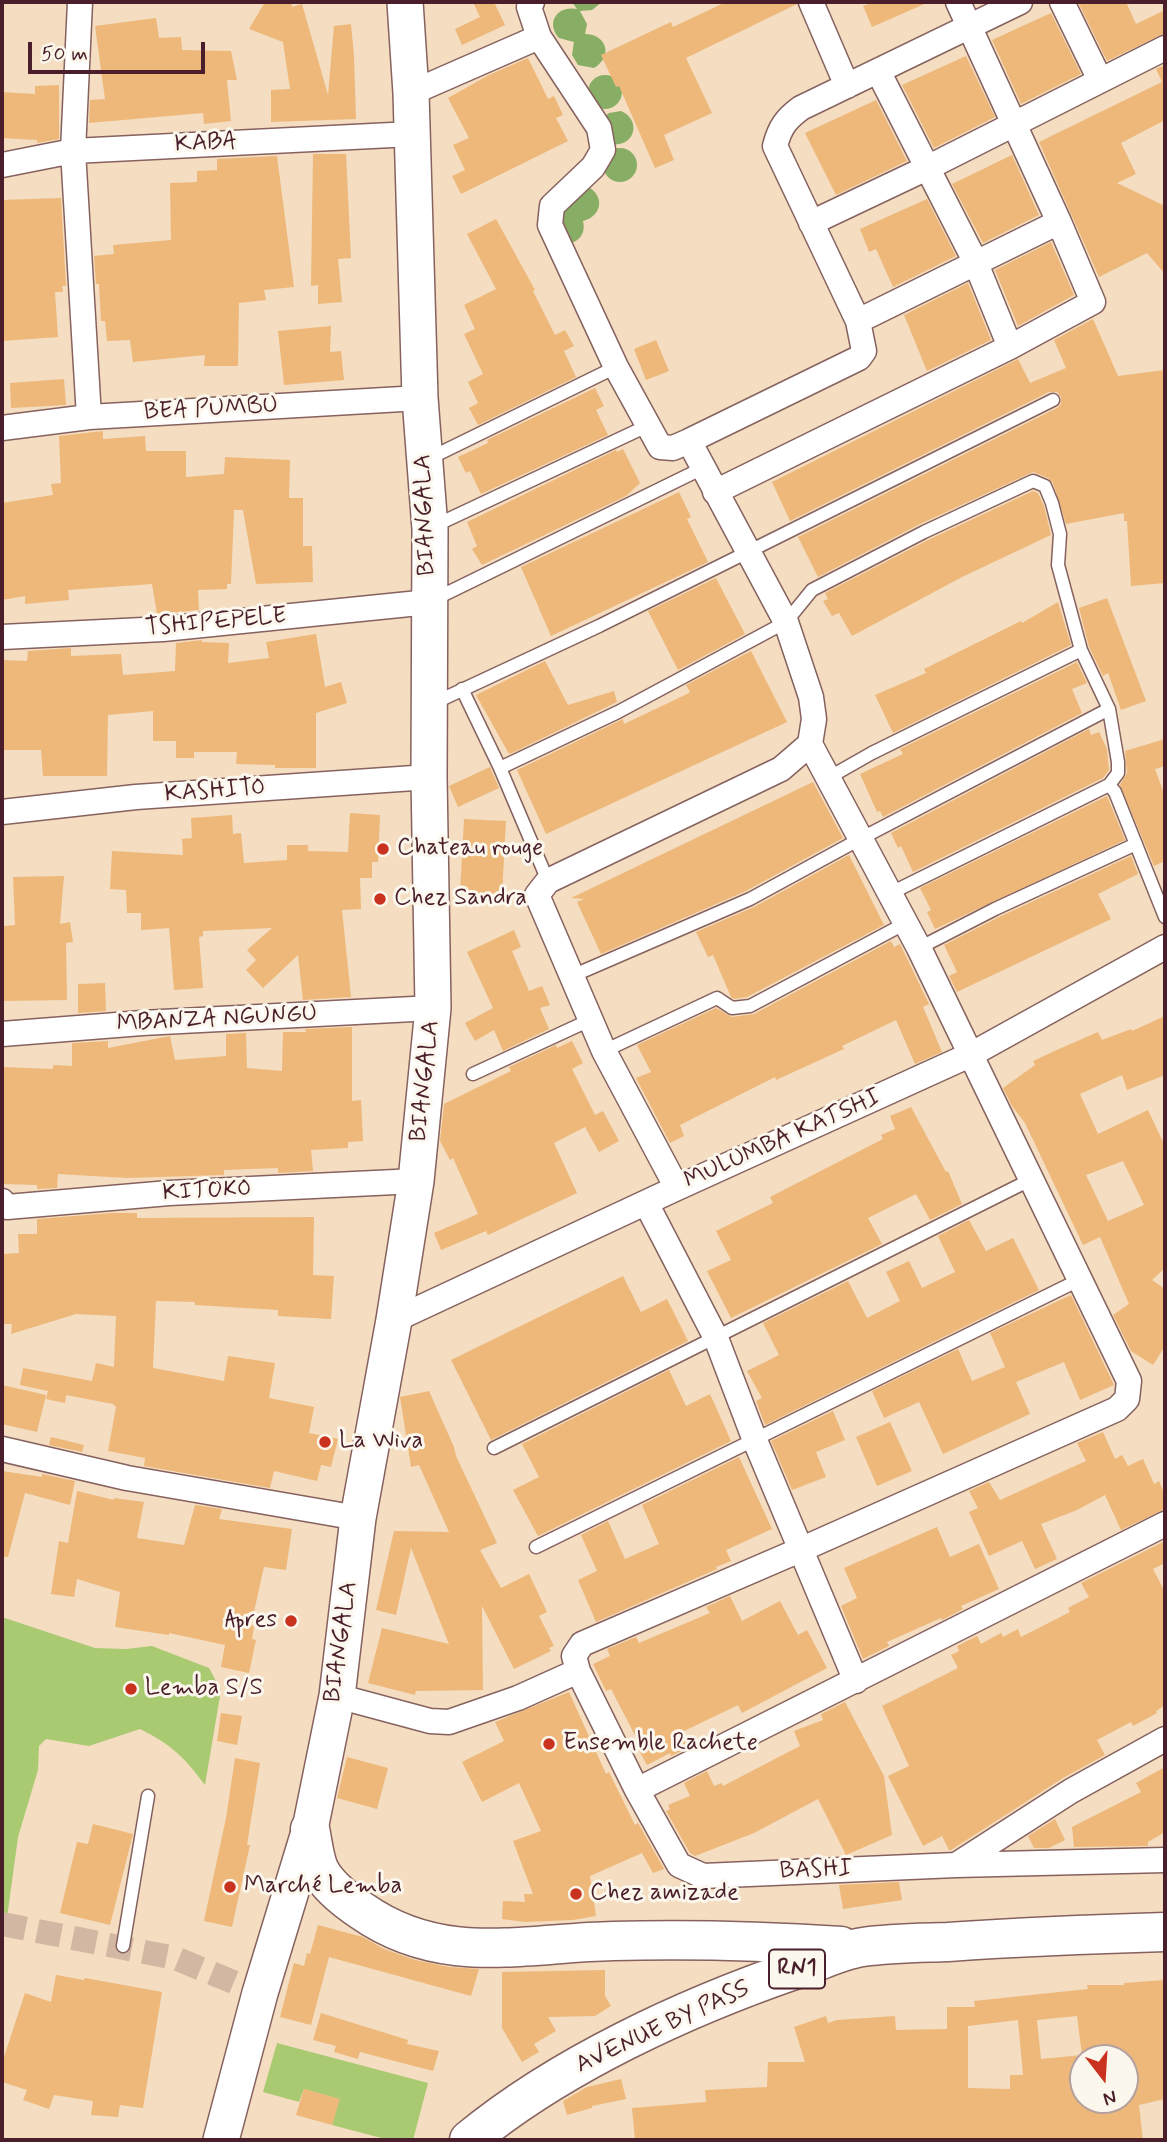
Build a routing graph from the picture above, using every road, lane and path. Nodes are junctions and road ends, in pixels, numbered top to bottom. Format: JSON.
{"nodes":[{"id":1,"x":80,"y":2,"type":"edge"},
{"id":2,"x":405,"y":2,"type":"edge"},
{"id":3,"x":532,"y":2,"type":"edge"},
{"id":4,"x":811,"y":2,"type":"edge"},
{"id":5,"x":958,"y":2,"type":"edge"},
{"id":6,"x":1020,"y":2,"type":"edge"},
{"id":7,"x":1062,"y":2,"type":"edge"},
{"id":8,"x":969,"y":27,"type":"junction"},
{"id":9,"x":539,"y":37,"type":"junction"},
{"id":10,"x":1165,"y":48,"type":"edge"},
{"id":11,"x":878,"y":71,"type":"junction"},
{"id":12,"x":1100,"y":80,"type":"junction"},
{"id":13,"x":847,"y":86,"type":"junction"},
{"id":14,"x":411,"y":93,"type":"junction"},
{"id":15,"x":1013,"y":124,"type":"junction"},
{"id":16,"x":412,"y":134,"type":"junction"},
{"id":17,"x":73,"y":151,"type":"junction"},
{"id":18,"x":2,"y":165,"type":"edge"},
{"id":19,"x":929,"y":167,"type":"junction"},
{"id":20,"x":1059,"y":222,"type":"junction"},
{"id":21,"x":811,"y":223,"type":"junction"},
{"id":22,"x":975,"y":261,"type":"junction"},
{"id":23,"x":858,"y":321,"type":"junction"},
{"id":24,"x":1010,"y":347,"type":"junction"},
{"id":25,"x":616,"y":367,"type":"junction"},
{"id":26,"x":420,"y":398,"type":"junction"},
{"id":27,"x":1053,"y":400,"type":"dead end"},
{"id":28,"x":89,"y":417,"type":"junction"},
{"id":29,"x":647,"y":426,"type":"junction"},
{"id":30,"x":2,"y":428,"type":"edge"},
{"id":31,"x":689,"y":441,"type":"junction"},
{"id":32,"x":424,"y":461,"type":"junction"},
{"id":33,"x":705,"y":467,"type":"junction"},
{"id":34,"x":715,"y":492,"type":"junction"},
{"id":35,"x":430,"y":528,"type":"junction"},
{"id":36,"x":748,"y":551,"type":"junction"},
{"id":37,"x":429,"y":602,"type":"junction"},
{"id":38,"x":786,"y":622,"type":"junction"},
{"id":39,"x":2,"y":637,"type":"edge"},
{"id":40,"x":1082,"y":650,"type":"junction"},
{"id":41,"x":462,"y":689,"type":"junction"},
{"id":42,"x":429,"y":705,"type":"junction"},
{"id":43,"x":1109,"y":709,"type":"junction"},
{"id":44,"x":810,"y":744,"type":"junction"},
{"id":45,"x":500,"y":768,"type":"junction"},
{"id":46,"x":429,"y":776,"type":"junction"},
{"id":47,"x":828,"y":778,"type":"junction"},
{"id":48,"x":1109,"y":785,"type":"junction"},
{"id":49,"x":2,"y":812,"type":"edge"},
{"id":50,"x":860,"y":839,"type":"junction"},
{"id":51,"x":1136,"y":844,"type":"junction"},
{"id":52,"x":548,"y":881,"type":"junction"},
{"id":53,"x":891,"y":893,"type":"junction"},
{"id":54,"x":1165,"y":918,"type":"edge"},
{"id":55,"x":906,"y":923,"type":"junction"},
{"id":56,"x":1165,"y":947,"type":"edge"},
{"id":57,"x":919,"y":948,"type":"junction"},
{"id":58,"x":572,"y":976,"type":"junction"},
{"id":59,"x":433,"y":1007,"type":"junction"},
{"id":60,"x":590,"y":1020,"type":"junction"},
{"id":61,"x":2,"y":1034,"type":"edge"},
{"id":62,"x":604,"y":1051,"type":"junction"},
{"id":63,"x":972,"y":1054,"type":"junction"},
{"id":64,"x":474,"y":1074,"type":"dead end"},
{"id":65,"x":1030,"y":1180,"type":"junction"},
{"id":66,"x":416,"y":1181,"type":"junction"},
{"id":67,"x":677,"y":1188,"type":"junction"},
{"id":68,"x":2,"y":1201,"type":"edge"},
{"id":69,"x":646,"y":1203,"type":"junction"},
{"id":70,"x":1080,"y":1280,"type":"junction"},
{"id":71,"x":394,"y":1320,"type":"junction"},
{"id":72,"x":716,"y":1338,"type":"junction"},
{"id":73,"x":754,"y":1438,"type":"junction"},
{"id":74,"x":494,"y":1448,"type":"dead end"},
{"id":75,"x":2,"y":1449,"type":"edge"},
{"id":76,"x":358,"y":1518,"type":"junction"},
{"id":77,"x":1165,"y":1524,"type":"edge"},
{"id":78,"x":536,"y":1547,"type":"dead end"},
{"id":79,"x":800,"y":1550,"type":"junction"},
{"id":80,"x":578,"y":1671,"type":"junction"},
{"id":81,"x":856,"y":1681,"type":"junction"},
{"id":82,"x":337,"y":1696,"type":"junction"},
{"id":83,"x":1165,"y":1739,"type":"edge"},
{"id":84,"x":637,"y":1790,"type":"junction"},
{"id":85,"x":148,"y":1796,"type":"dead end"},
{"id":86,"x":310,"y":1829,"type":"junction"},
{"id":87,"x":1165,"y":1860,"type":"edge"},
{"id":88,"x":956,"y":1865,"type":"junction"},
{"id":89,"x":1165,"y":1932,"type":"edge"},
{"id":90,"x":123,"y":1947,"type":"dead end"},
{"id":91,"x":860,"y":1947,"type":"junction"},
{"id":92,"x":221,"y":2140,"type":"edge"},
{"id":93,"x":469,"y":2140,"type":"edge"}],
"edges":[{"from":1,"to":17,"type":"street"},
{"from":2,"to":14,"type":"street","name":"BIANGALA"},
{"from":3,"to":9,"type":"street"},
{"from":4,"to":13,"type":"street"},
{"from":5,"to":8,"type":"street"},
{"from":6,"to":8,"type":"street"},
{"from":7,"to":12,"type":"street"},
{"from":8,"to":11,"type":"street"},
{"from":8,"to":15,"type":"street"},
{"from":9,"to":14,"type":"street"},
{"from":9,"to":25,"type":"street"},
{"from":10,"to":12,"type":"street"},
{"from":11,"to":13,"type":"street"},
{"from":11,"to":19,"type":"street"},
{"from":12,"to":15,"type":"street"},
{"from":13,"to":21,"type":"street"},
{"from":14,"to":16,"type":"street","name":"BIANGALA"},
{"from":15,"to":19,"type":"street"},
{"from":15,"to":20,"type":"street"},
{"from":16,"to":17,"type":"street","name":"KABA"},
{"from":16,"to":26,"type":"street","name":"BIANGALA"},
{"from":17,"to":18,"type":"street","name":"KABA"},
{"from":17,"to":28,"type":"street"},
{"from":19,"to":21,"type":"street"},
{"from":19,"to":22,"type":"street"},
{"from":20,"to":22,"type":"street"},
{"from":20,"to":24,"type":"street"},
{"from":21,"to":23,"type":"street"},
{"from":22,"to":23,"type":"street"},
{"from":22,"to":24,"type":"street"},
{"from":23,"to":31,"type":"street"},
{"from":24,"to":34,"type":"street"},
{"from":25,"to":29,"type":"street"},
{"from":25,"to":32,"type":"lane"},
{"from":26,"to":28,"type":"street","name":"BEA PUMBU"},
{"from":26,"to":32,"type":"street","name":"BIANGALA"},
{"from":27,"to":36,"type":"lane"},
{"from":28,"to":30,"type":"street","name":"BEA PUMBU"},
{"from":29,"to":31,"type":"street"},
{"from":29,"to":35,"type":"lane"},
{"from":31,"to":33,"type":"street"},
{"from":32,"to":35,"type":"street","name":"BIANGALA"},
{"from":33,"to":34,"type":"street"},
{"from":33,"to":37,"type":"lane"},
{"from":34,"to":36,"type":"street"},
{"from":35,"to":37,"type":"street","name":"BIANGALA"},
{"from":36,"to":38,"type":"street"},
{"from":36,"to":41,"type":"lane"},
{"from":37,"to":39,"type":"street","name":"TSHIPEPELE"},
{"from":37,"to":42,"type":"street","name":"BIANGALA"},
{"from":38,"to":40,"type":"lane"},
{"from":38,"to":44,"type":"street"},
{"from":38,"to":45,"type":"lane"},
{"from":40,"to":43,"type":"lane"},
{"from":40,"to":47,"type":"lane"},
{"from":41,"to":42,"type":"lane"},
{"from":41,"to":45,"type":"lane"},
{"from":42,"to":46,"type":"street","name":"BIANGALA"},
{"from":43,"to":48,"type":"lane"},
{"from":43,"to":50,"type":"lane"},
{"from":44,"to":47,"type":"street"},
{"from":44,"to":52,"type":"street"},
{"from":45,"to":52,"type":"lane"},
{"from":46,"to":49,"type":"street","name":"KASHITO"},
{"from":46,"to":59,"type":"street","name":"BIANGALA"},
{"from":47,"to":50,"type":"street"},
{"from":48,"to":51,"type":"lane"},
{"from":48,"to":53,"type":"lane"},
{"from":50,"to":53,"type":"street"},
{"from":50,"to":58,"type":"lane"},
{"from":51,"to":54,"type":"lane"},
{"from":51,"to":57,"type":"lane"},
{"from":52,"to":58,"type":"street"},
{"from":53,"to":55,"type":"street"},
{"from":55,"to":57,"type":"street"},
{"from":55,"to":62,"type":"lane"},
{"from":56,"to":63,"type":"street","name":"MULUMBA KATSHI"},
{"from":57,"to":63,"type":"street"},
{"from":58,"to":60,"type":"street"},
{"from":59,"to":61,"type":"street","name":"MBANZA NGUNGU"},
{"from":59,"to":66,"type":"street","name":"BIANGALA"},
{"from":60,"to":62,"type":"street"},
{"from":60,"to":64,"type":"lane"},
{"from":62,"to":67,"type":"street"},
{"from":63,"to":65,"type":"street"},
{"from":63,"to":67,"type":"street","name":"MULUMBA KATSHI"},
{"from":65,"to":70,"type":"street"},
{"from":65,"to":72,"type":"lane"},
{"from":66,"to":68,"type":"street","name":"KITOKO"},
{"from":66,"to":71,"type":"street","name":"BIANGALA"},
{"from":67,"to":69,"type":"street","name":"MULUMBA KATSHI"},
{"from":69,"to":71,"type":"street","name":"MULUMBA KATSHI"},
{"from":69,"to":72,"type":"street"},
{"from":70,"to":73,"type":"lane"},
{"from":70,"to":79,"type":"street"},
{"from":71,"to":76,"type":"street","name":"BIANGALA"},
{"from":72,"to":73,"type":"street"},
{"from":72,"to":74,"type":"lane"},
{"from":73,"to":78,"type":"lane"},
{"from":73,"to":79,"type":"street"},
{"from":75,"to":76,"type":"street"},
{"from":76,"to":82,"type":"street","name":"BIANGALA"},
{"from":77,"to":81,"type":"street"},
{"from":79,"to":80,"type":"street"},
{"from":79,"to":81,"type":"street"},
{"from":80,"to":82,"type":"street"},
{"from":80,"to":84,"type":"street"},
{"from":81,"to":84,"type":"street"},
{"from":82,"to":86,"type":"street","name":"BIANGALA"},
{"from":83,"to":88,"type":"street"},
{"from":84,"to":88,"type":"street","name":"BASHI"},
{"from":85,"to":90,"type":"lane"},
{"from":86,"to":91,"type":"highway"},
{"from":86,"to":92,"type":"street","name":"BIANGALA"},
{"from":87,"to":88,"type":"street","name":"BASHI"},
{"from":89,"to":91,"type":"highway","name":"AVENUE BY PASS","number":"RN1"},
{"from":91,"to":93,"type":"highway","name":"AVENUE BY PASS","number":"RN1"}]}
